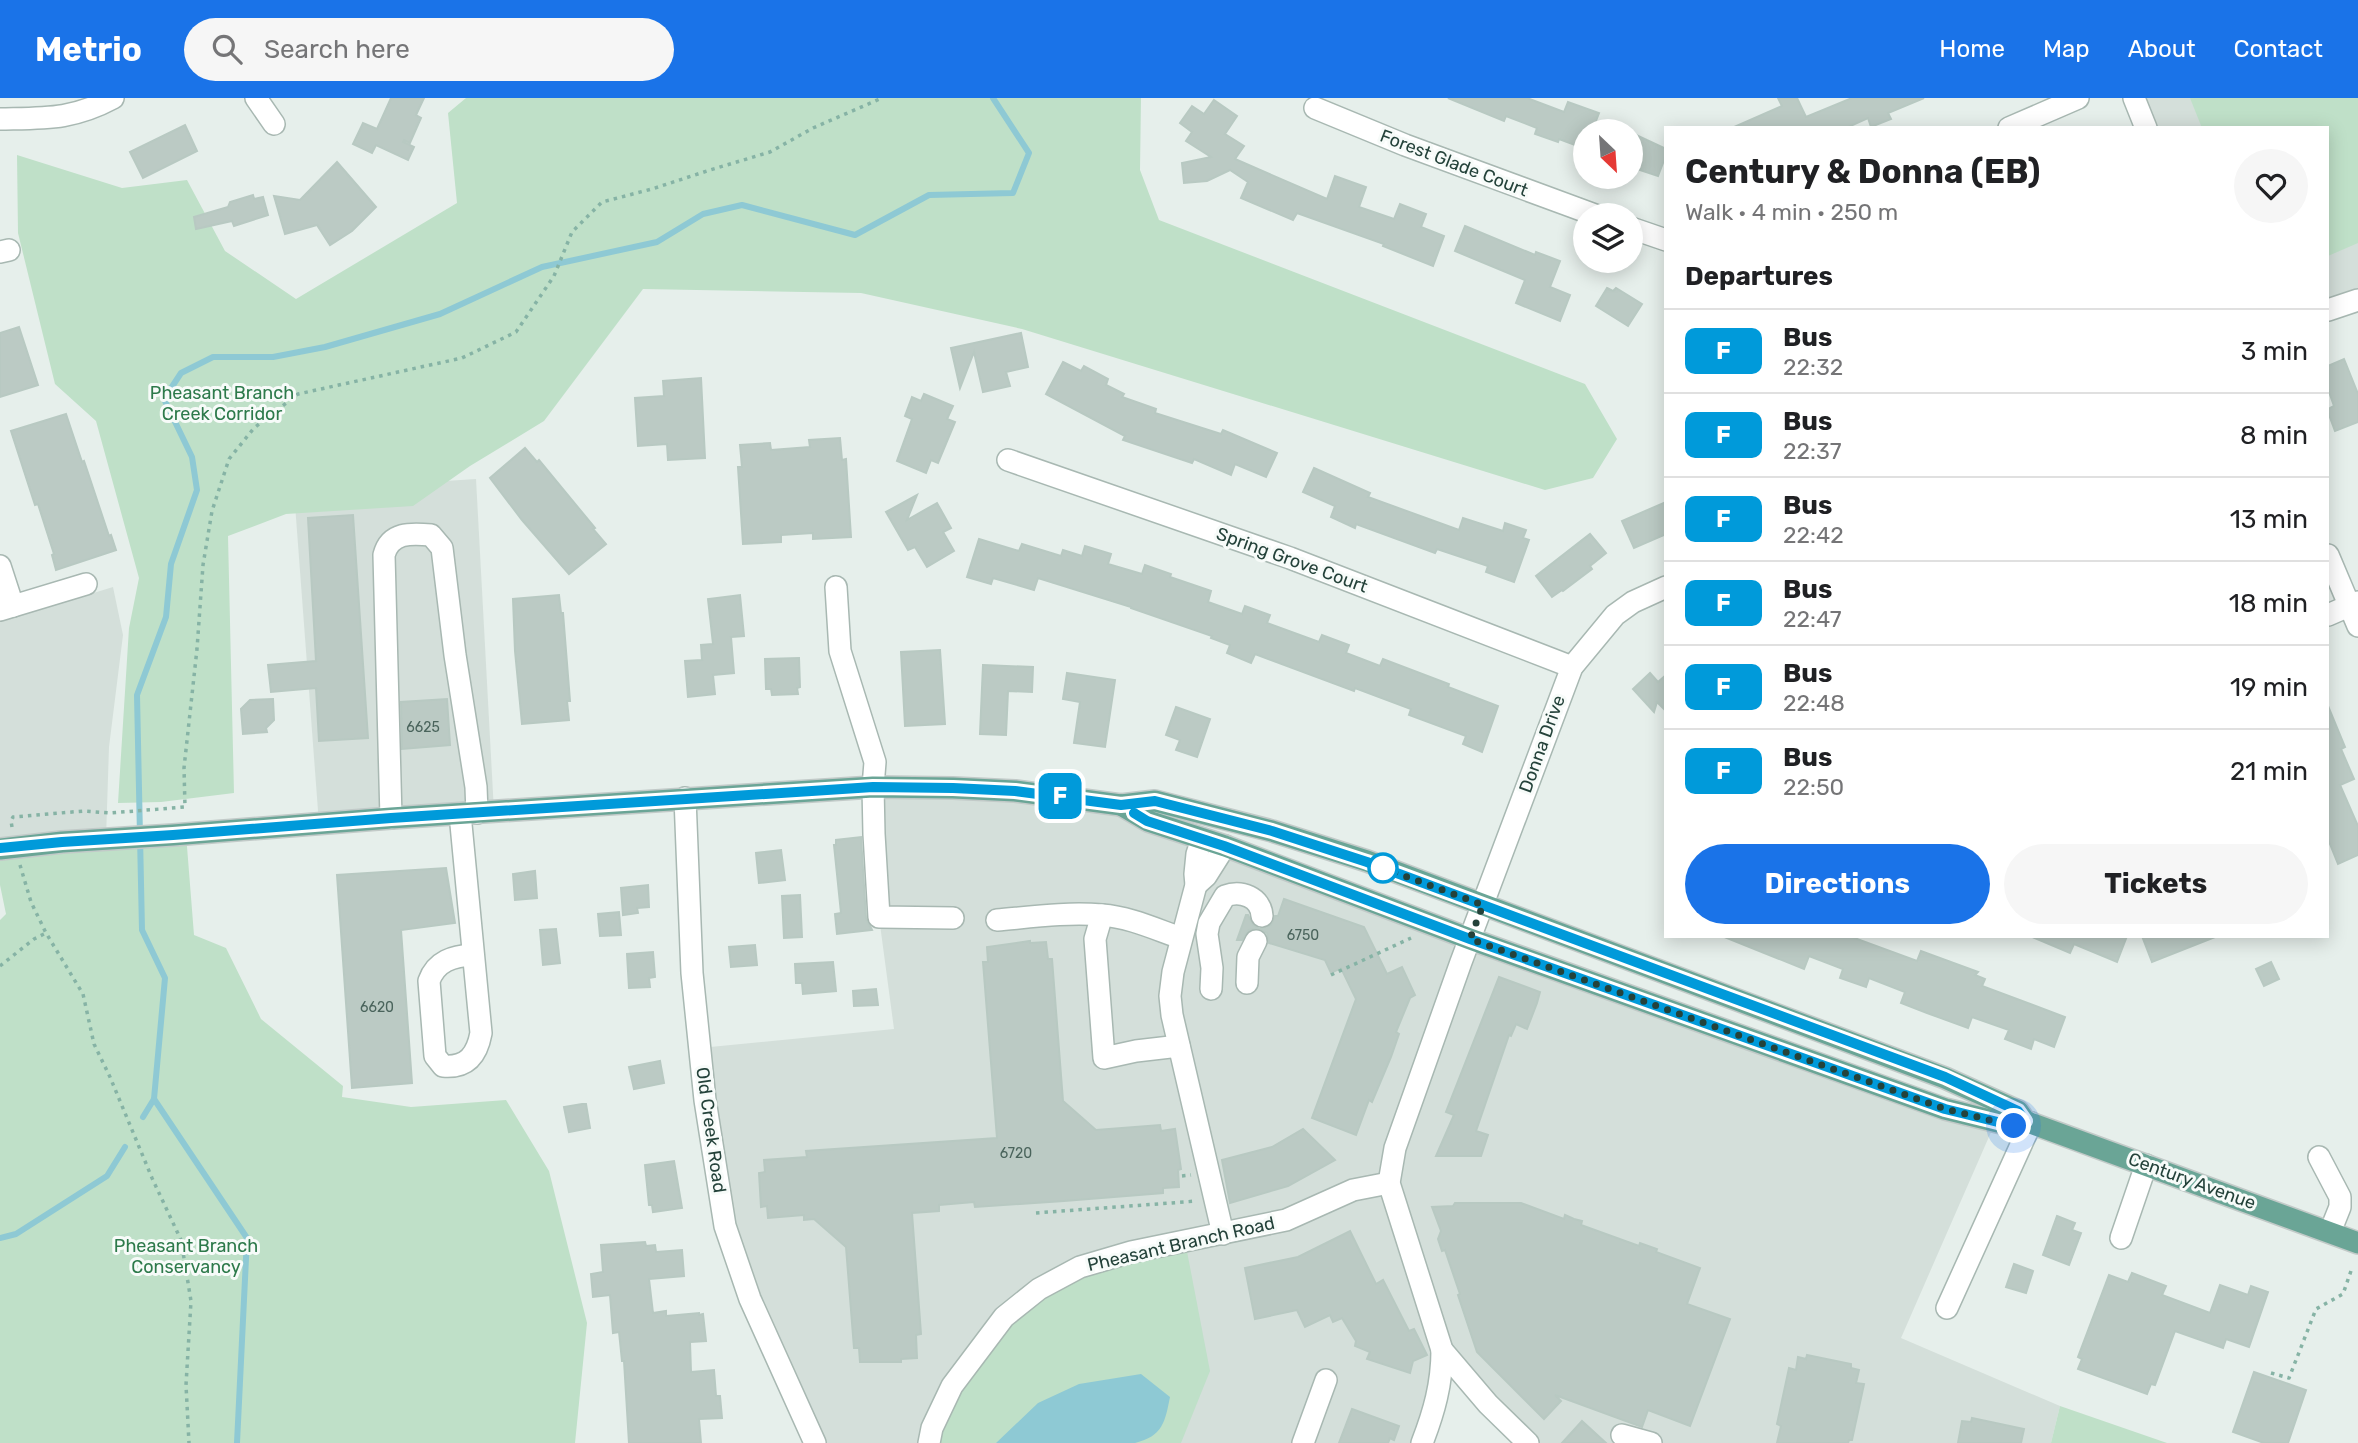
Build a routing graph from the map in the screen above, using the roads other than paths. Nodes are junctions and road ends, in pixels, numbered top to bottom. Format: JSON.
{"nodes":[{"id":1,"x":113,"y":98,"type":"edge"},
{"id":2,"x":256,"y":98,"type":"edge"},
{"id":3,"x":2078,"y":98,"type":"edge"},
{"id":4,"x":2133,"y":98,"type":"edge"},
{"id":5,"x":1314,"y":108,"type":"dead end"},
{"id":6,"x":0,"y":119,"type":"edge"},
{"id":7,"x":274,"y":124,"type":"dead end"},
{"id":8,"x":2014,"y":126,"type":"edge"},
{"id":9,"x":2145,"y":126,"type":"edge"},
{"id":10,"x":1573,"y":207,"type":"edge"},
{"id":11,"x":1643,"y":232,"type":"edge"},
{"id":12,"x":1664,"y":239,"type":"edge"},
{"id":13,"x":2358,"y":300,"type":"edge"},
{"id":14,"x":2329,"y":310,"type":"edge"},
{"id":15,"x":1008,"y":460,"type":"dead end"},
{"id":16,"x":2329,"y":557,"type":"edge"},
{"id":17,"x":0,"y":566,"type":"edge"},
{"id":18,"x":86,"y":584,"type":"dead end"},
{"id":19,"x":836,"y":587,"type":"dead end"},
{"id":20,"x":1664,"y":588,"type":"edge"},
{"id":21,"x":2354,"y":604,"type":"edge"},
{"id":22,"x":6,"y":608,"type":"edge"},
{"id":23,"x":2329,"y":615,"type":"edge"},
{"id":24,"x":2358,"y":626,"type":"edge"},
{"id":25,"x":1572,"y":667,"type":"junction"},
{"id":26,"x":873,"y":787,"type":"junction"},
{"id":27,"x":685,"y":799,"type":"junction"},
{"id":28,"x":1121,"y":805,"type":"junction"},
{"id":29,"x":469,"y":813,"type":"junction"},
{"id":30,"x":391,"y":818,"type":"junction"},
{"id":31,"x":1202,"y":839,"type":"junction"},
{"id":32,"x":1224,"y":846,"type":"junction"},
{"id":33,"x":0,"y":849,"type":"edge"},
{"id":34,"x":1196,"y":885,"type":"junction"},
{"id":35,"x":1483,"y":905,"type":"junction"},
{"id":36,"x":1102,"y":915,"type":"junction"},
{"id":37,"x":1262,"y":916,"type":"dead end"},
{"id":38,"x":953,"y":918,"type":"dead end"},
{"id":39,"x":997,"y":920,"type":"dead end"},
{"id":40,"x":1181,"y":938,"type":"junction"},
{"id":41,"x":1470,"y":939,"type":"junction"},
{"id":42,"x":1256,"y":941,"type":"dead end"},
{"id":43,"x":473,"y":955,"type":"junction"},
{"id":44,"x":1247,"y":983,"type":"dead end"},
{"id":45,"x":1211,"y":989,"type":"dead end"},
{"id":46,"x":1179,"y":1046,"type":"junction"},
{"id":47,"x":2028,"y":1122,"type":"junction"},
{"id":48,"x":2319,"y":1157,"type":"dead end"},
{"id":49,"x":2146,"y":1165,"type":"junction"},
{"id":50,"x":1389,"y":1183,"type":"junction"},
{"id":51,"x":2330,"y":1232,"type":"junction"},
{"id":52,"x":1223,"y":1234,"type":"junction"},
{"id":53,"x":2121,"y":1238,"type":"dead end"},
{"id":54,"x":2358,"y":1243,"type":"edge"},
{"id":55,"x":1947,"y":1308,"type":"dead end"},
{"id":56,"x":1443,"y":1350,"type":"junction"},
{"id":57,"x":1326,"y":1380,"type":"dead end"},
{"id":58,"x":1622,"y":1435,"type":"dead end"},
{"id":59,"x":815,"y":1443,"type":"edge"},
{"id":60,"x":929,"y":1443,"type":"edge"},
{"id":61,"x":1303,"y":1443,"type":"edge"},
{"id":62,"x":1422,"y":1443,"type":"edge"},
{"id":63,"x":1528,"y":1443,"type":"edge"},
{"id":64,"x":1651,"y":1443,"type":"edge"}],
"edges":[{"from":1,"to":6,"type":"street"},
{"from":2,"to":7,"type":"street"},
{"from":3,"to":8,"type":"street"},
{"from":4,"to":9,"type":"street"},
{"from":5,"to":10,"type":"street","name":"Forest Glade Court"},
{"from":11,"to":12,"type":"street"},
{"from":13,"to":14,"type":"street"},
{"from":15,"to":25,"type":"street","name":"Spring Grove Court"},
{"from":16,"to":21,"type":"street"},
{"from":17,"to":22,"type":"street"},
{"from":18,"to":22,"type":"street"},
{"from":19,"to":26,"type":"street"},
{"from":20,"to":25,"type":"street","name":"Donna Drive"},
{"from":21,"to":23,"type":"street"},
{"from":21,"to":24,"type":"street"},
{"from":25,"to":35,"type":"street","name":"Donna Drive"},
{"from":26,"to":27,"type":"main road","name":"Century Avenue"},
{"from":26,"to":28,"type":"main road","name":"Century Avenue"},
{"from":26,"to":38,"type":"street"},
{"from":27,"to":29,"type":"main road","name":"Century Avenue"},
{"from":27,"to":59,"type":"street","name":"Old Creek Road"},
{"from":28,"to":31,"type":"main road","name":"Century Avenue"},
{"from":28,"to":35,"type":"main road","name":"Century Avenue"},
{"from":29,"to":30,"type":"main road","name":"Century Avenue"},
{"from":29,"to":30,"type":"street"},
{"from":29,"to":43,"type":"street"},
{"from":30,"to":33,"type":"main road","name":"Century Avenue"},
{"from":31,"to":32,"type":"main road","name":"Century Avenue"},
{"from":31,"to":34,"type":"street"},
{"from":32,"to":34,"type":"street"},
{"from":32,"to":41,"type":"main road","name":"Century Avenue"},
{"from":34,"to":40,"type":"street"},
{"from":35,"to":41,"type":"street","name":"Donna Drive"},
{"from":35,"to":47,"type":"main road","name":"Century Avenue"},
{"from":36,"to":39,"type":"street"},
{"from":36,"to":40,"type":"street"},
{"from":36,"to":46,"type":"street"},
{"from":37,"to":45,"type":"street"},
{"from":40,"to":46,"type":"street"},
{"from":41,"to":47,"type":"main road","name":"Century Avenue"},
{"from":41,"to":50,"type":"street","name":"Donna Drive"},
{"from":42,"to":44,"type":"street"},
{"from":43,"to":43,"type":"street"},
{"from":46,"to":52,"type":"street"},
{"from":47,"to":49,"type":"main road","name":"Century Avenue"},
{"from":47,"to":55,"type":"street"},
{"from":48,"to":51,"type":"street"},
{"from":49,"to":51,"type":"main road","name":"Century Avenue"},
{"from":49,"to":53,"type":"street"},
{"from":50,"to":52,"type":"street","name":"Pheasant Branch Road"},
{"from":50,"to":56,"type":"street"},
{"from":51,"to":54,"type":"main road","name":"Century Avenue"},
{"from":52,"to":60,"type":"street","name":"Pheasant Branch Road"},
{"from":56,"to":62,"type":"street"},
{"from":56,"to":63,"type":"street"},
{"from":57,"to":61,"type":"street"},
{"from":58,"to":64,"type":"street"}]}
